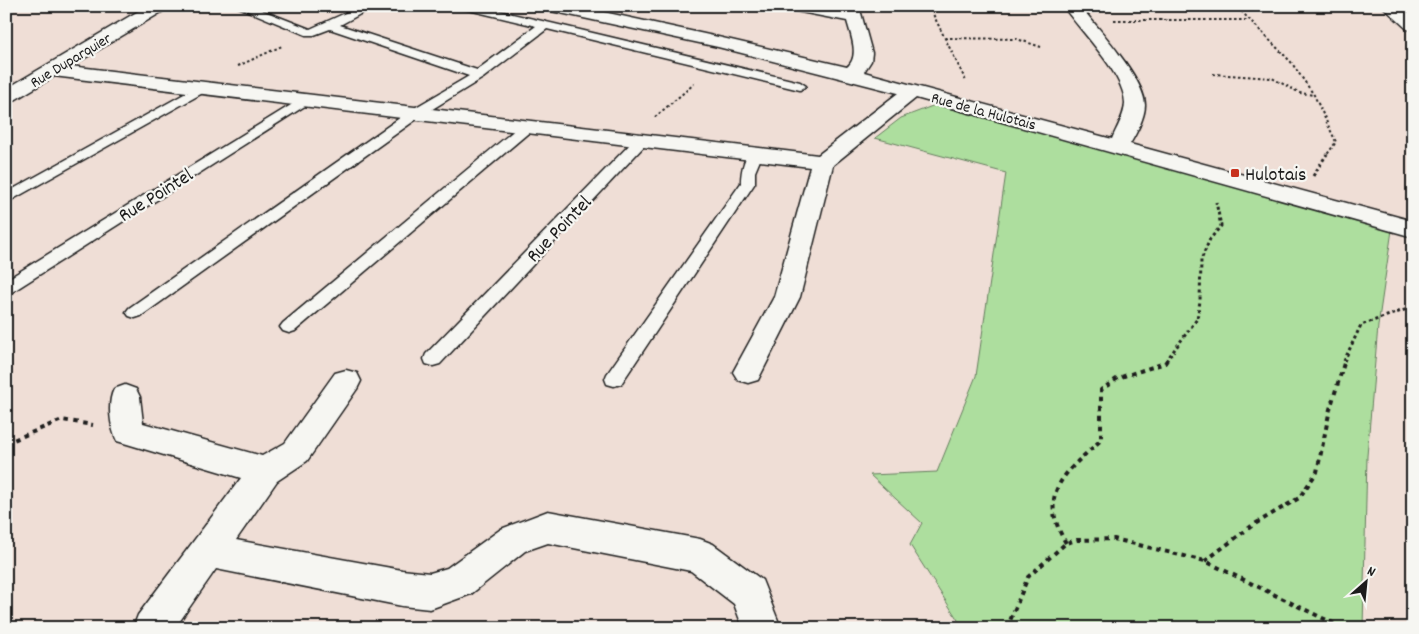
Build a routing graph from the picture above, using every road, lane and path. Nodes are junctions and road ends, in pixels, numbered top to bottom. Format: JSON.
{"nodes":[{"id":1,"x":159,"y":6,"type":"edge"},
{"id":2,"x":240,"y":6,"type":"edge"},
{"id":3,"x":370,"y":6,"type":"edge"},
{"id":4,"x":464,"y":6,"type":"edge"},
{"id":5,"x":796,"y":6,"type":"edge"},
{"id":6,"x":929,"y":6,"type":"edge"},
{"id":7,"x":1242,"y":6,"type":"edge"},
{"id":8,"x":1390,"y":6,"type":"edge"},
{"id":9,"x":852,"y":12,"type":"edge"},
{"id":10,"x":1076,"y":13,"type":"edge"},
{"id":11,"x":548,"y":16,"type":"edge"},
{"id":12,"x":1249,"y":20,"type":"junction"},
{"id":13,"x":330,"y":25,"type":"junction"},
{"id":14,"x":1413,"y":25,"type":"edge"},
{"id":15,"x":310,"y":33,"type":"junction"},
{"id":16,"x":945,"y":38,"type":"junction"},
{"id":17,"x":1041,"y":48,"type":"dead end"},
{"id":18,"x":716,"y":66,"type":"junction"},
{"id":19,"x":53,"y":70,"type":"junction"},
{"id":20,"x":850,"y":74,"type":"junction"},
{"id":21,"x":1213,"y":74,"type":"dead end"},
{"id":22,"x":479,"y":75,"type":"junction"},
{"id":23,"x":800,"y":86,"type":"dead end"},
{"id":24,"x":204,"y":88,"type":"junction"},
{"id":25,"x":913,"y":91,"type":"junction"},
{"id":26,"x":1314,"y":95,"type":"junction"},
{"id":27,"x":6,"y":97,"type":"edge"},
{"id":28,"x":304,"y":101,"type":"junction"},
{"id":29,"x":963,"y":105,"type":"junction"},
{"id":30,"x":416,"y":113,"type":"junction"},
{"id":31,"x":528,"y":126,"type":"junction"},
{"id":32,"x":642,"y":140,"type":"junction"},
{"id":33,"x":1118,"y":146,"type":"junction"},
{"id":34,"x":756,"y":154,"type":"junction"},
{"id":35,"x":823,"y":162,"type":"junction"},
{"id":36,"x":1192,"y":169,"type":"junction"},
{"id":37,"x":6,"y":200,"type":"edge"},
{"id":38,"x":1309,"y":201,"type":"junction"},
{"id":39,"x":1413,"y":229,"type":"edge"},
{"id":40,"x":6,"y":288,"type":"edge"},
{"id":41,"x":1413,"y":307,"type":"edge"},
{"id":42,"x":135,"y":312,"type":"dead end"},
{"id":43,"x":289,"y":327,"type":"dead end"},
{"id":44,"x":433,"y":359,"type":"dead end"},
{"id":45,"x":748,"y":372,"type":"dead end"},
{"id":46,"x":614,"y":379,"type":"dead end"},
{"id":47,"x":346,"y":381,"type":"dead end"},
{"id":48,"x":125,"y":397,"type":"dead end"},
{"id":49,"x":128,"y":432,"type":"junction"},
{"id":50,"x":6,"y":443,"type":"edge"},
{"id":51,"x":265,"y":471,"type":"junction"},
{"id":52,"x":1066,"y":543,"type":"junction"},
{"id":53,"x":208,"y":551,"type":"junction"},
{"id":54,"x":1205,"y":561,"type":"junction"},
{"id":55,"x":152,"y":628,"type":"edge"},
{"id":56,"x":762,"y":628,"type":"edge"},
{"id":57,"x":1007,"y":628,"type":"edge"},
{"id":58,"x":1344,"y":628,"type":"edge"}],
"edges":[{"from":1,"to":19,"type":"street","name":"Rue Duparquier"},
{"from":2,"to":15,"type":"lane"},
{"from":3,"to":13,"type":"lane"},
{"from":4,"to":11,"type":"lane","name":"Rue de la Hulotais"},
{"from":5,"to":9,"type":"street"},
{"from":6,"to":16,"type":"path"},
{"from":7,"to":12,"type":"path"},
{"from":8,"to":14,"type":"street"},
{"from":9,"to":20,"type":"street"},
{"from":10,"to":12,"type":"path"},
{"from":10,"to":33,"type":"street"},
{"from":11,"to":18,"type":"lane","name":"Rue de la Hulotais"},
{"from":11,"to":20,"type":"street","name":"Rue de la Hulotais"},
{"from":11,"to":22,"type":"lane"},
{"from":12,"to":26,"type":"path"},
{"from":13,"to":15,"type":"lane"},
{"from":13,"to":22,"type":"lane"},
{"from":15,"to":24,"type":"path"},
{"from":16,"to":17,"type":"path"},
{"from":16,"to":29,"type":"path"},
{"from":18,"to":23,"type":"lane","name":"Rue de la Hulotais"},
{"from":18,"to":32,"type":"path"},
{"from":19,"to":24,"type":"street"},
{"from":19,"to":27,"type":"street","name":"Rue Duparquier"},
{"from":20,"to":25,"type":"street","name":"Rue de la Hulotais"},
{"from":21,"to":26,"type":"path"},
{"from":22,"to":30,"type":"lane"},
{"from":24,"to":28,"type":"street"},
{"from":24,"to":37,"type":"lane"},
{"from":25,"to":29,"type":"street","name":"Rue de la Hulotais"},
{"from":25,"to":35,"type":"street"},
{"from":26,"to":38,"type":"path"},
{"from":28,"to":30,"type":"street"},
{"from":28,"to":40,"type":"lane","name":"Rue Pointel"},
{"from":29,"to":33,"type":"street","name":"Rue de la Hulotais"},
{"from":30,"to":31,"type":"street"},
{"from":30,"to":42,"type":"lane"},
{"from":31,"to":32,"type":"street"},
{"from":31,"to":43,"type":"lane"},
{"from":32,"to":34,"type":"street"},
{"from":32,"to":44,"type":"lane","name":"Rue Pointel"},
{"from":33,"to":36,"type":"street","name":"Rue de la Hulotais"},
{"from":34,"to":35,"type":"street"},
{"from":34,"to":46,"type":"lane"},
{"from":35,"to":45,"type":"street"},
{"from":36,"to":38,"type":"street","name":"Rue de la Hulotais"},
{"from":36,"to":52,"type":"path"},
{"from":38,"to":39,"type":"street","name":"Rue de la Hulotais"},
{"from":41,"to":54,"type":"path"},
{"from":47,"to":51,"type":"street"},
{"from":48,"to":49,"type":"street"},
{"from":49,"to":50,"type":"path"},
{"from":49,"to":51,"type":"street"},
{"from":51,"to":53,"type":"street"},
{"from":52,"to":54,"type":"path"},
{"from":52,"to":57,"type":"path"},
{"from":53,"to":55,"type":"street"},
{"from":53,"to":56,"type":"street"},
{"from":54,"to":58,"type":"path"}]}
